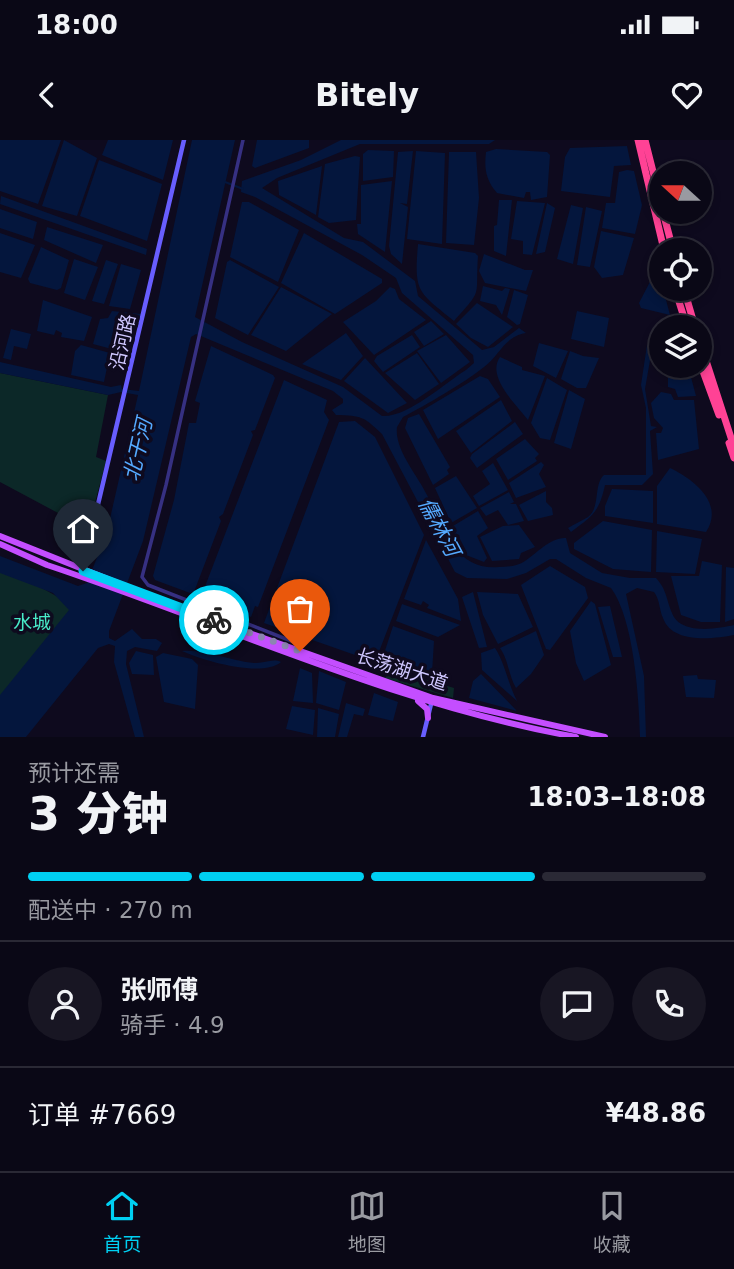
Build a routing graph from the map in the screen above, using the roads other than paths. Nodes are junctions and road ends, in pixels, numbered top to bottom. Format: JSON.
{"nodes":[{"id":1,"x":184,"y":140,"type":"edge"},
{"id":2,"x":243,"y":140,"type":"edge"},
{"id":3,"x":638,"y":140,"type":"edge"},
{"id":4,"x":645,"y":140,"type":"edge"},
{"id":5,"x":650,"y":161,"type":"edge"},
{"id":6,"x":661,"y":238,"type":"edge"},
{"id":7,"x":705,"y":378,"type":"edge"},
{"id":8,"x":712,"y":378,"type":"edge"},
{"id":9,"x":734,"y":447,"type":"edge"},
{"id":10,"x":734,"y":458,"type":"edge"},
{"id":11,"x":0,"y":536,"type":"edge"},
{"id":12,"x":0,"y":544,"type":"edge"},
{"id":13,"x":87,"y":551,"type":"dead end"},
{"id":14,"x":82,"y":573,"type":"junction"},
{"id":15,"x":133,"y":593,"type":"junction"},
{"id":16,"x":300,"y":651,"type":"junction"},
{"id":17,"x":411,"y":696,"type":"junction"},
{"id":18,"x":432,"y":701,"type":"junction"},
{"id":19,"x":445,"y":708,"type":"junction"},
{"id":20,"x":428,"y":718,"type":"junction"},
{"id":21,"x":423,"y":737,"type":"edge"},
{"id":22,"x":576,"y":737,"type":"edge"},
{"id":23,"x":605,"y":737,"type":"edge"}],
"edges":[{"from":1,"to":13,"type":"street","name":"沿河路"},
{"from":2,"to":16,"type":"street"},
{"from":3,"to":6,"type":"highway"},
{"from":4,"to":5,"type":"highway"},
{"from":7,"to":10,"type":"highway"},
{"from":8,"to":9,"type":"highway"},
{"from":11,"to":14,"type":"main road","name":"长荡湖大道"},
{"from":12,"to":14,"type":"main road","name":"长荡湖大道"},
{"from":14,"to":15,"type":"main road","name":"长荡湖大道"},
{"from":15,"to":16,"type":"main road","name":"长荡湖大道"},
{"from":15,"to":17,"type":"main road","name":"长荡湖大道"},
{"from":16,"to":18,"type":"main road","name":"长荡湖大道"},
{"from":17,"to":18,"type":"main road","name":"长荡湖大道"},
{"from":17,"to":20,"type":"main road"},
{"from":18,"to":19,"type":"main road","name":"长荡湖大道"},
{"from":18,"to":20,"type":"street"},
{"from":18,"to":23,"type":"main road","name":"长荡湖大道"},
{"from":19,"to":20,"type":"main road"},
{"from":19,"to":22,"type":"main road","name":"长荡湖大道"},
{"from":20,"to":21,"type":"street"}]}
